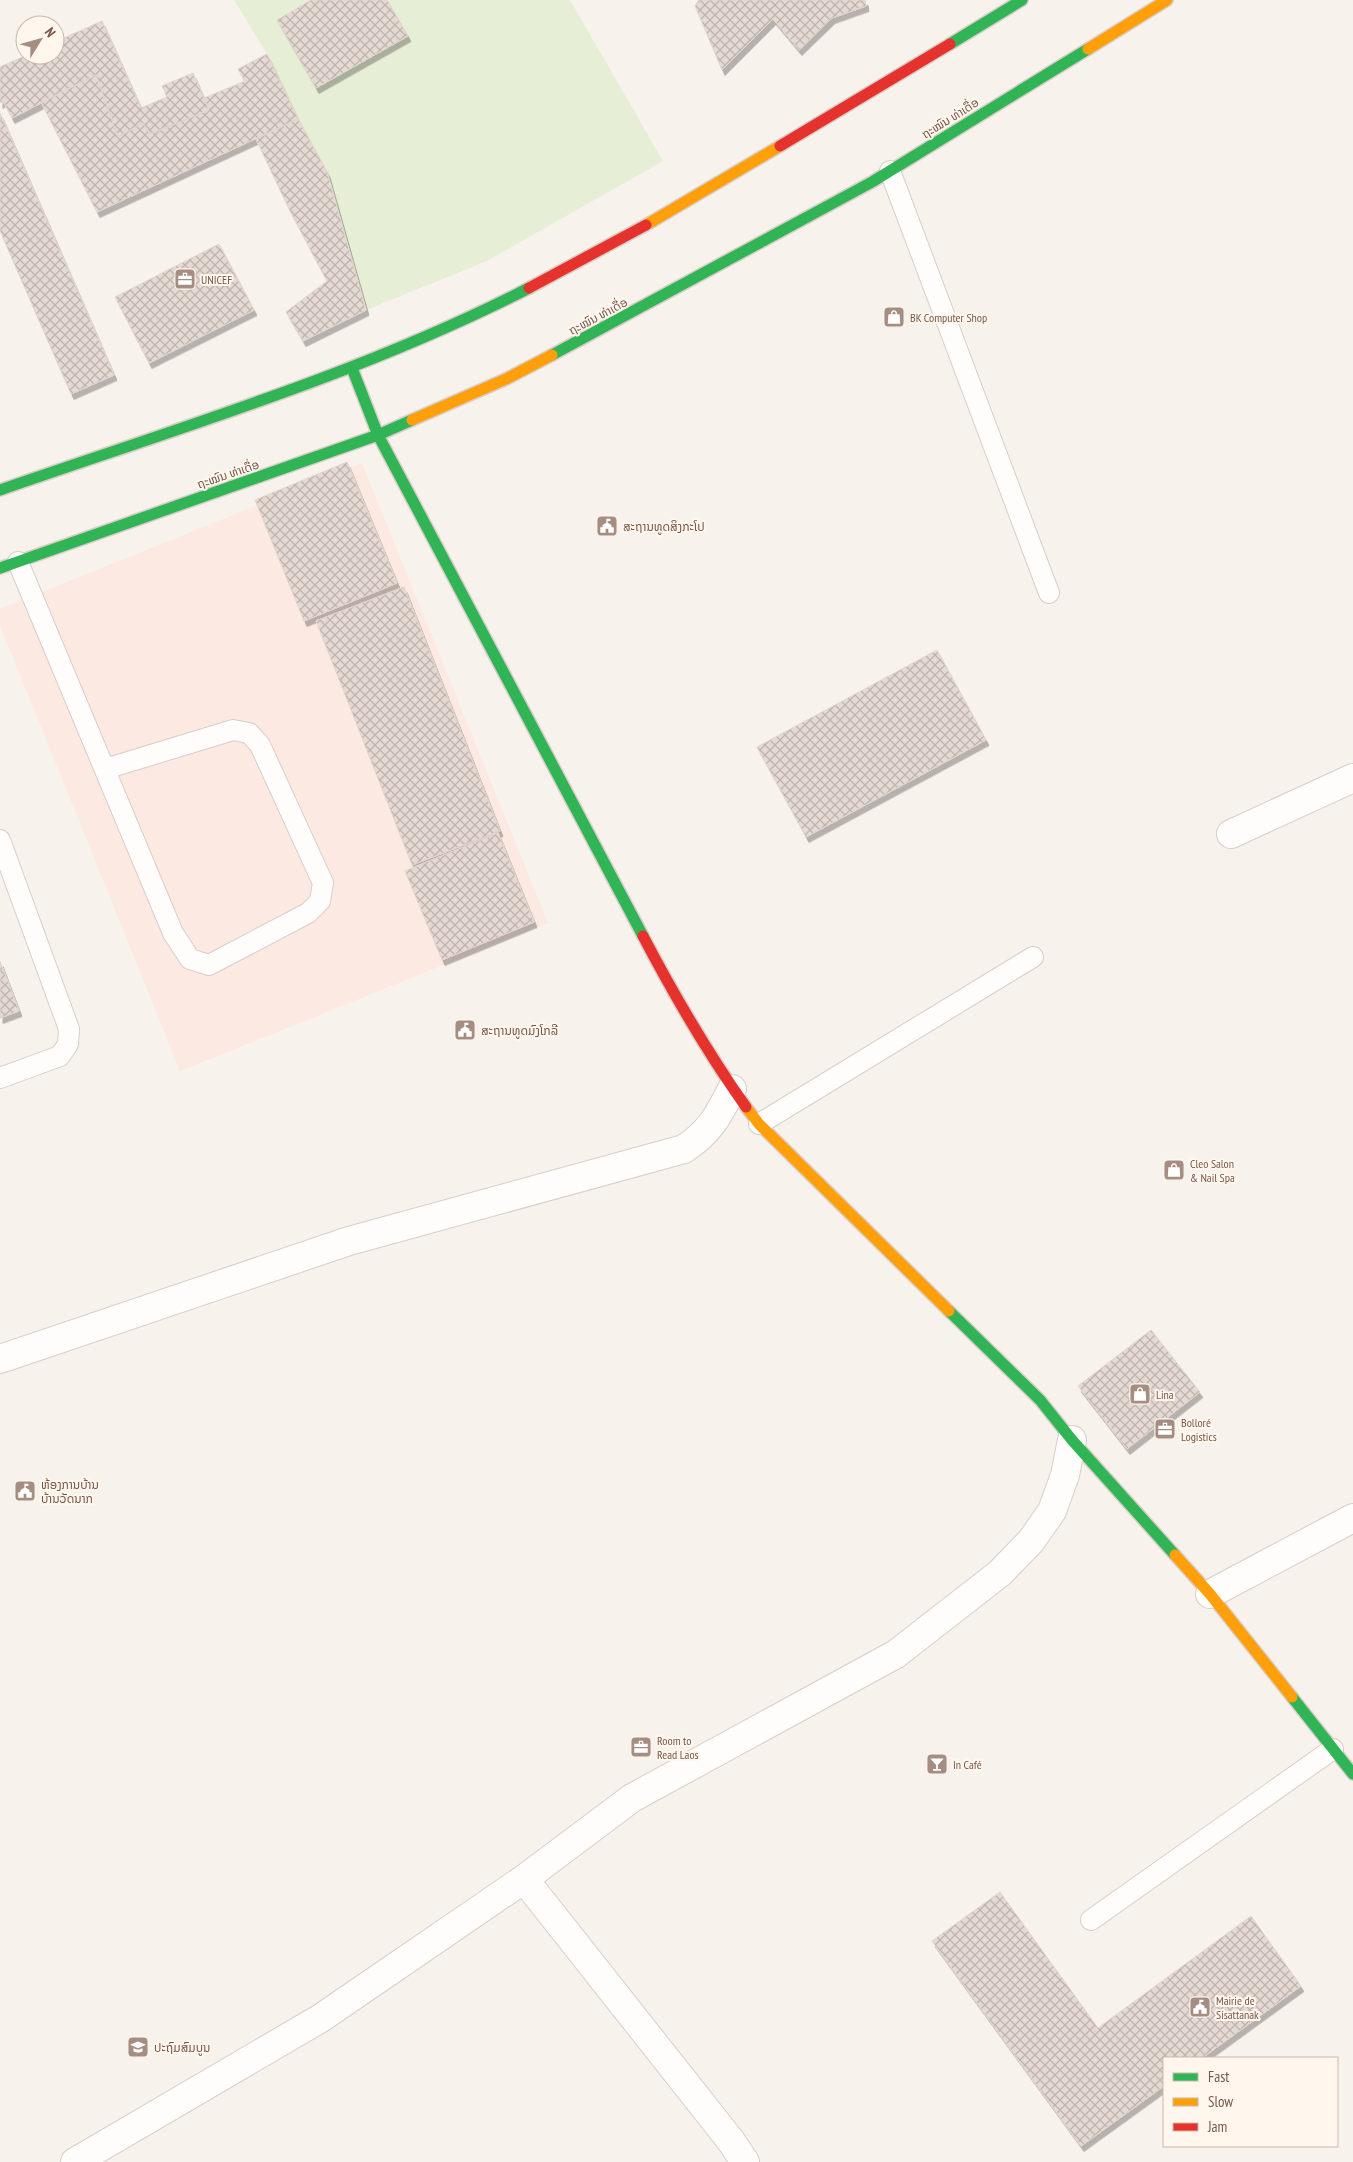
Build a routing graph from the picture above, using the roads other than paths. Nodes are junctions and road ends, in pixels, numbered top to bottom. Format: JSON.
{"nodes":[{"id":1,"x":1022,"y":0,"type":"edge"},
{"id":2,"x":1166,"y":0,"type":"edge"},
{"id":3,"x":890,"y":171,"type":"junction"},
{"id":4,"x":352,"y":368,"type":"junction"},
{"id":5,"x":378,"y":435,"type":"junction"},
{"id":6,"x":0,"y":490,"type":"edge"},
{"id":7,"x":9,"y":565,"type":"edge"},
{"id":8,"x":1049,"y":593,"type":"dead end"},
{"id":9,"x":105,"y":769,"type":"junction"},
{"id":10,"x":1353,"y":778,"type":"edge"},
{"id":11,"x":1231,"y":834,"type":"dead end"},
{"id":12,"x":0,"y":840,"type":"edge"},
{"id":13,"x":1033,"y":957,"type":"dead end"},
{"id":14,"x":0,"y":1078,"type":"edge"},
{"id":15,"x":732,"y":1089,"type":"junction"},
{"id":16,"x":759,"y":1124,"type":"junction"},
{"id":17,"x":0,"y":1359,"type":"edge"},
{"id":18,"x":1072,"y":1440,"type":"junction"},
{"id":19,"x":1353,"y":1518,"type":"edge"},
{"id":20,"x":1210,"y":1594,"type":"junction"},
{"id":21,"x":1333,"y":1750,"type":"junction"},
{"id":22,"x":1353,"y":1774,"type":"edge"},
{"id":23,"x":524,"y":1879,"type":"junction"},
{"id":24,"x":1091,"y":1920,"type":"dead end"},
{"id":25,"x":76,"y":2162,"type":"edge"},
{"id":26,"x":745,"y":2162,"type":"edge"}],
"edges":[{"from":1,"to":4,"type":"main road"},
{"from":2,"to":3,"type":"main road","name":"ຖະໝົນ ທ່າເດື່ອ"},
{"from":3,"to":5,"type":"main road","name":"ຖະໝົນ ທ່າເດື່ອ"},
{"from":3,"to":8,"type":"lane"},
{"from":4,"to":5,"type":"main road"},
{"from":4,"to":6,"type":"main road"},
{"from":5,"to":7,"type":"main road","name":"ຖະໝົນ ທ່າເດື່ອ"},
{"from":5,"to":15,"type":"main road"},
{"from":7,"to":9,"type":"lane"},
{"from":9,"to":9,"type":"lane"},
{"from":10,"to":11,"type":"street"},
{"from":12,"to":14,"type":"lane"},
{"from":13,"to":16,"type":"lane"},
{"from":15,"to":16,"type":"main road"},
{"from":15,"to":17,"type":"street"},
{"from":16,"to":18,"type":"main road"},
{"from":18,"to":20,"type":"main road"},
{"from":18,"to":23,"type":"street"},
{"from":19,"to":20,"type":"street"},
{"from":20,"to":21,"type":"main road"},
{"from":21,"to":22,"type":"main road"},
{"from":21,"to":24,"type":"lane"},
{"from":23,"to":25,"type":"street"},
{"from":23,"to":26,"type":"street"}]}
